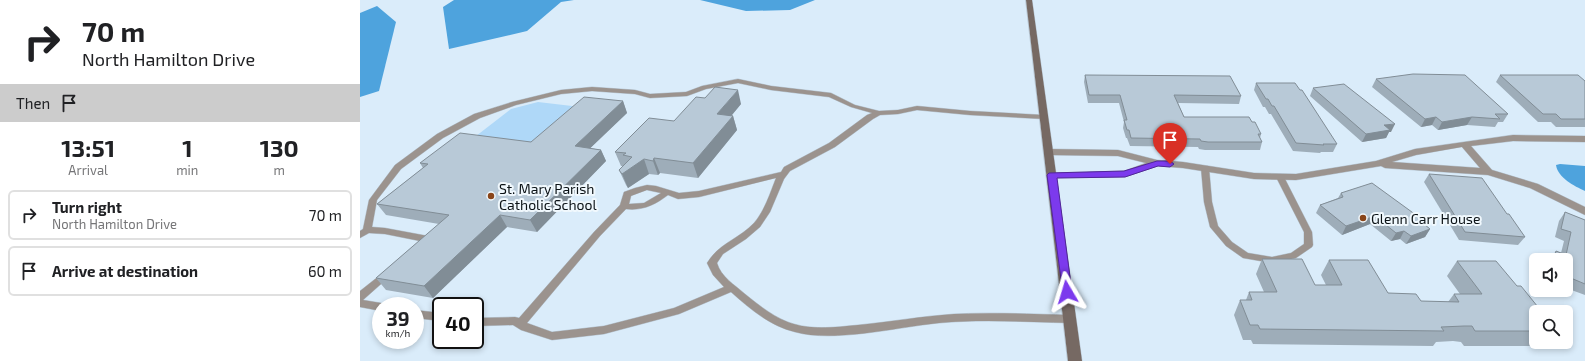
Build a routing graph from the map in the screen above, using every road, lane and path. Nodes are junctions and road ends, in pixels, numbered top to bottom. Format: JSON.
{"nodes":[{"id":1,"x":1029,"y":0,"type":"edge"},
{"id":2,"x":879,"y":113,"type":"junction"},
{"id":3,"x":1044,"y":117,"type":"junction"},
{"id":4,"x":1585,"y":139,"type":"edge"},
{"id":5,"x":1464,"y":144,"type":"junction"},
{"id":6,"x":1049,"y":152,"type":"junction"},
{"id":7,"x":1157,"y":163,"type":"junction"},
{"id":8,"x":1376,"y":164,"type":"junction"},
{"id":9,"x":1205,"y":168,"type":"junction"},
{"id":10,"x":1489,"y":172,"type":"junction"},
{"id":11,"x":782,"y":174,"type":"junction"},
{"id":12,"x":1052,"y":175,"type":"junction"},
{"id":13,"x":1280,"y":177,"type":"junction"},
{"id":14,"x":667,"y":192,"type":"junction"},
{"id":15,"x":624,"y":206,"type":"junction"},
{"id":16,"x":1585,"y":211,"type":"edge"},
{"id":17,"x":363,"y":232,"type":"edge"},
{"id":18,"x":417,"y":248,"type":"edge"},
{"id":19,"x":394,"y":268,"type":"edge"},
{"id":20,"x":732,"y":288,"type":"junction"},
{"id":21,"x":360,"y":297,"type":"edge"},
{"id":22,"x":360,"y":303,"type":"edge"},
{"id":23,"x":372,"y":305,"type":"edge"},
{"id":24,"x":1070,"y":319,"type":"junction"},
{"id":25,"x":484,"y":322,"type":"edge"},
{"id":26,"x":520,"y":324,"type":"junction"},
{"id":27,"x":1075,"y":361,"type":"edge"}],
"edges":[{"from":1,"to":3,"type":"street"},
{"from":2,"to":3,"type":"lane"},
{"from":2,"to":11,"type":"lane"},
{"from":2,"to":17,"type":"lane"},
{"from":3,"to":6,"type":"street"},
{"from":4,"to":5,"type":"street"},
{"from":5,"to":8,"type":"street"},
{"from":5,"to":10,"type":"street"},
{"from":6,"to":7,"type":"street"},
{"from":6,"to":12,"type":"street"},
{"from":7,"to":9,"type":"street"},
{"from":7,"to":12,"type":"street"},
{"from":8,"to":10,"type":"street"},
{"from":8,"to":13,"type":"street"},
{"from":9,"to":13,"type":"street"},
{"from":9,"to":13,"type":"lane"},
{"from":10,"to":16,"type":"street"},
{"from":11,"to":14,"type":"lane"},
{"from":11,"to":20,"type":"lane"},
{"from":12,"to":24,"type":"street"},
{"from":14,"to":15,"type":"lane"},
{"from":14,"to":15,"type":"lane"},
{"from":15,"to":26,"type":"lane"},
{"from":17,"to":18,"type":"lane"},
{"from":19,"to":21,"type":"lane"},
{"from":20,"to":24,"type":"lane"},
{"from":20,"to":26,"type":"lane"},
{"from":22,"to":23,"type":"lane"},
{"from":24,"to":27,"type":"street"},
{"from":25,"to":26,"type":"lane"}]}
